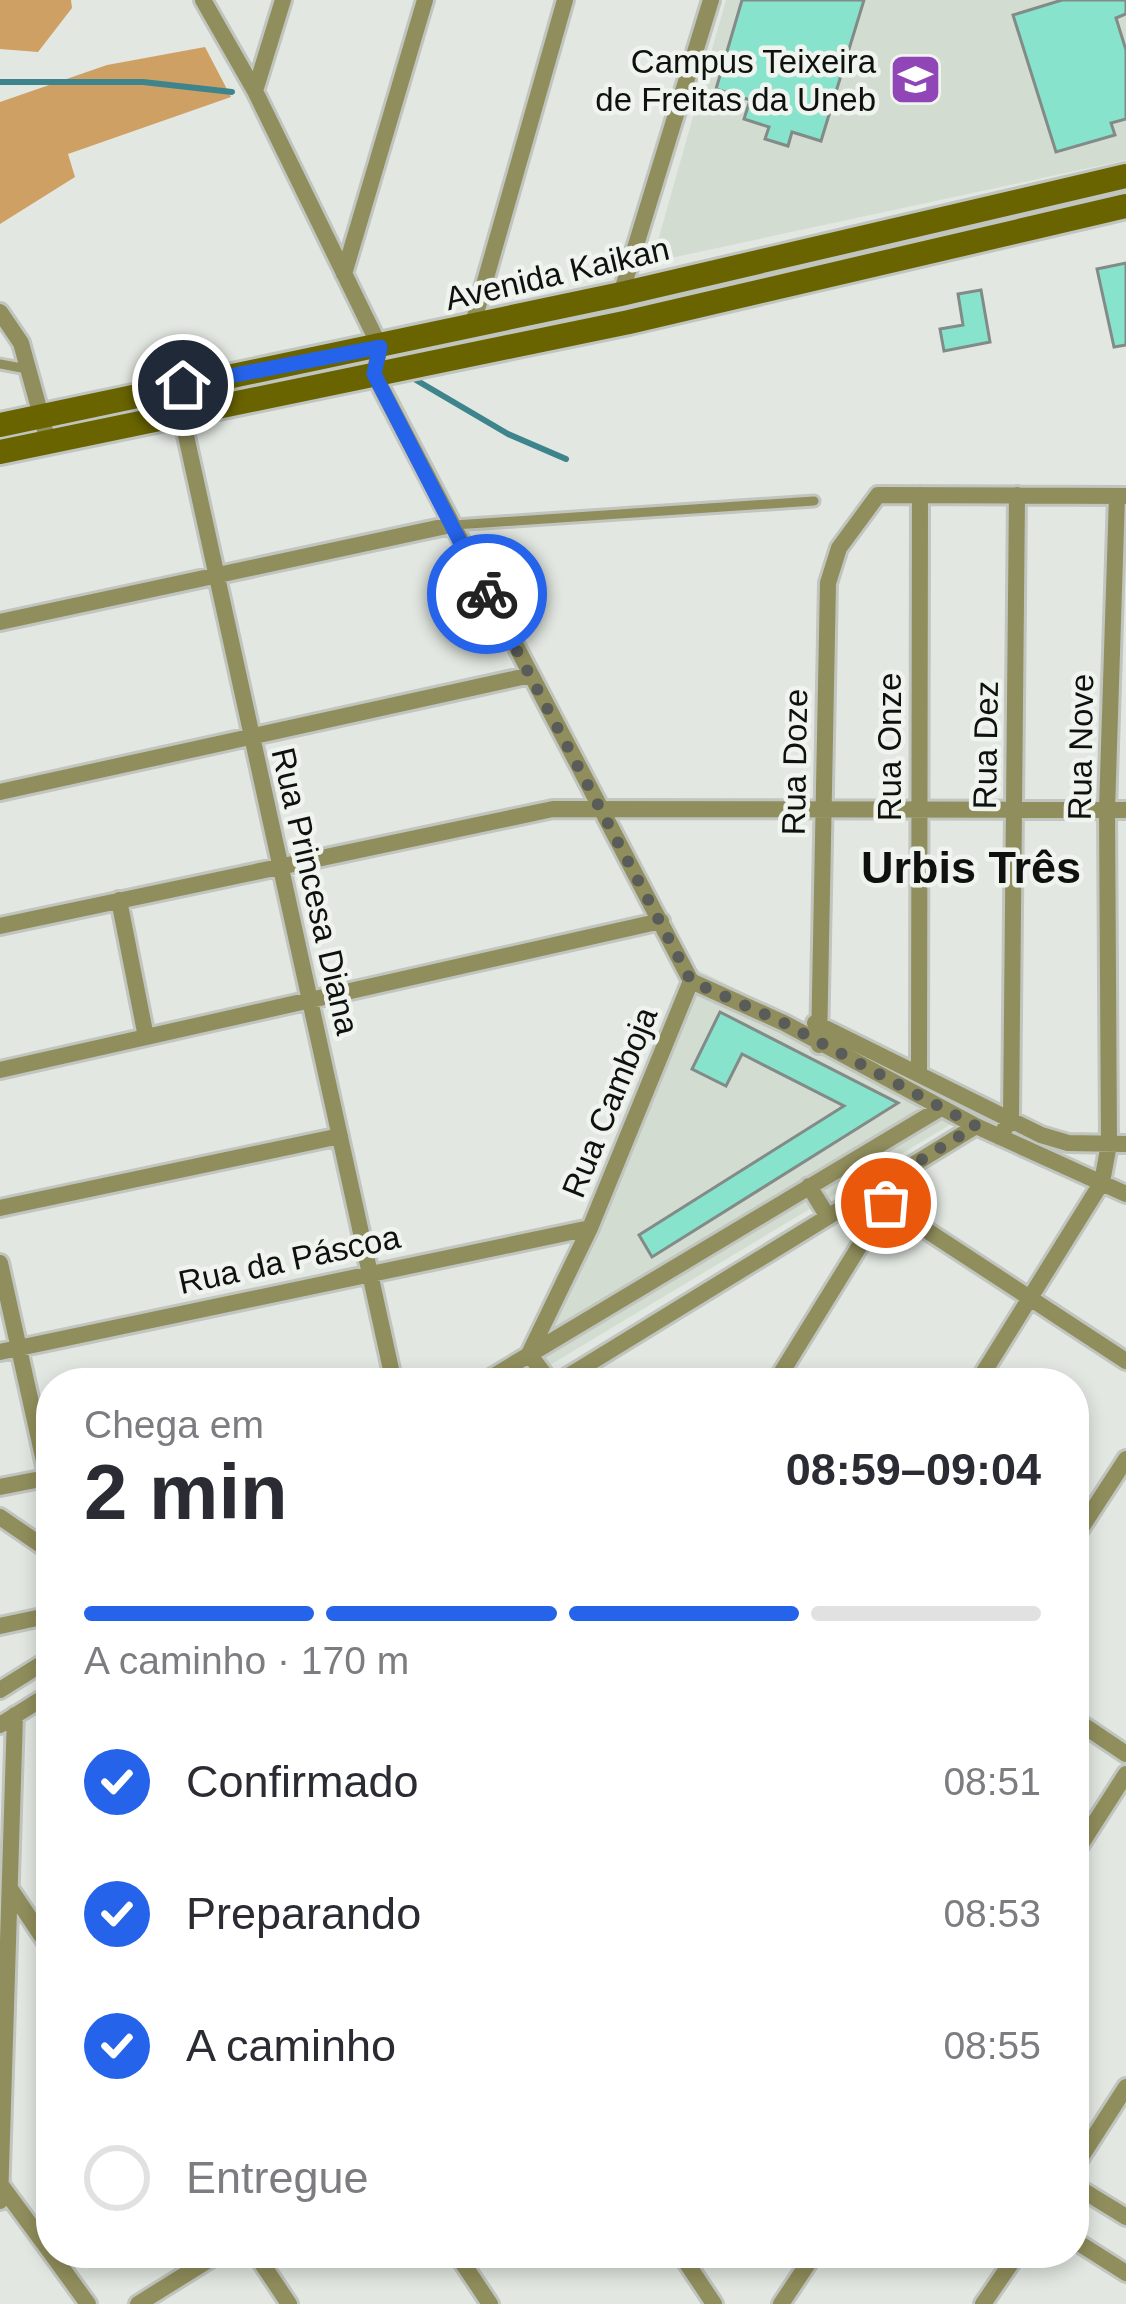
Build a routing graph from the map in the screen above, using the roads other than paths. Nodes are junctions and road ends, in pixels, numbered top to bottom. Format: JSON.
{"nodes":[{"id":1,"x":203,"y":0,"type":"edge"},
{"id":2,"x":283,"y":0,"type":"edge"},
{"id":3,"x":425,"y":0,"type":"edge"},
{"id":4,"x":566,"y":0,"type":"edge"},
{"id":5,"x":711,"y":0,"type":"edge"},
{"id":6,"x":255,"y":91,"type":"junction"},
{"id":7,"x":1126,"y":176,"type":"edge"},
{"id":8,"x":1126,"y":206,"type":"edge"},
{"id":9,"x":344,"y":274,"type":"junction"},
{"id":10,"x":621,"y":294,"type":"junction"},
{"id":11,"x":0,"y":312,"type":"edge"},
{"id":12,"x":472,"y":327,"type":"junction"},
{"id":13,"x":377,"y":361,"type":"junction"},
{"id":14,"x":0,"y":364,"type":"edge"},
{"id":15,"x":27,"y":369,"type":"junction"},
{"id":16,"x":181,"y":412,"type":"junction"},
{"id":17,"x":0,"y":425,"type":"edge"},
{"id":18,"x":45,"y":429,"type":"junction"},
{"id":19,"x":0,"y":452,"type":"edge"},
{"id":20,"x":920,"y":495,"type":"junction"},
{"id":21,"x":1017,"y":495,"type":"junction"},
{"id":22,"x":1122,"y":496,"type":"edge"},
{"id":23,"x":814,"y":501,"type":"dead end"},
{"id":24,"x":451,"y":525,"type":"junction"},
{"id":25,"x":218,"y":576,"type":"junction"},
{"id":26,"x":0,"y":622,"type":"edge"},
{"id":27,"x":531,"y":675,"type":"junction"},
{"id":28,"x":252,"y":739,"type":"junction"},
{"id":29,"x":0,"y":792,"type":"edge"},
{"id":30,"x":824,"y":807,"type":"junction"},
{"id":31,"x":918,"y":807,"type":"junction"},
{"id":32,"x":1014,"y":809,"type":"junction"},
{"id":33,"x":600,"y":810,"type":"junction"},
{"id":34,"x":1117,"y":810,"type":"edge"},
{"id":35,"x":281,"y":865,"type":"junction"},
{"id":36,"x":119,"y":900,"type":"junction"},
{"id":37,"x":661,"y":921,"type":"junction"},
{"id":38,"x":0,"y":926,"type":"edge"},
{"id":39,"x":691,"y":981,"type":"junction"},
{"id":40,"x":310,"y":998,"type":"junction"},
{"id":41,"x":784,"y":1023,"type":"junction"},
{"id":42,"x":820,"y":1023,"type":"junction"},
{"id":43,"x":146,"y":1037,"type":"junction"},
{"id":44,"x":819,"y":1045,"type":"junction"},
{"id":45,"x":0,"y":1070,"type":"edge"},
{"id":46,"x":920,"y":1071,"type":"junction"},
{"id":47,"x":941,"y":1108,"type":"junction"},
{"id":48,"x":1011,"y":1118,"type":"junction"},
{"id":49,"x":976,"y":1126,"type":"junction"},
{"id":50,"x":340,"y":1136,"type":"junction"},
{"id":51,"x":1000,"y":1137,"type":"junction"},
{"id":52,"x":1118,"y":1144,"type":"edge"},
{"id":53,"x":906,"y":1169,"type":"junction"},
{"id":54,"x":1102,"y":1182,"type":"junction"},
{"id":55,"x":809,"y":1186,"type":"junction"},
{"id":56,"x":868,"y":1192,"type":"junction"},
{"id":57,"x":1126,"y":1194,"type":"edge"},
{"id":58,"x":886,"y":1203,"type":"junction"},
{"id":59,"x":0,"y":1208,"type":"edge"},
{"id":60,"x":828,"y":1217,"type":"junction"},
{"id":61,"x":590,"y":1228,"type":"junction"},
{"id":62,"x":0,"y":1263,"type":"edge"},
{"id":63,"x":369,"y":1272,"type":"junction"},
{"id":64,"x":1031,"y":1299,"type":"junction"},
{"id":65,"x":9,"y":1350,"type":"edge"},
{"id":66,"x":529,"y":1354,"type":"junction"},
{"id":67,"x":1126,"y":1361,"type":"edge"},
{"id":68,"x":391,"y":1368,"type":"edge"},
{"id":69,"x":506,"y":1368,"type":"edge"},
{"id":70,"x":541,"y":1368,"type":"edge"},
{"id":71,"x":579,"y":1368,"type":"edge"},
{"id":72,"x":784,"y":1368,"type":"edge"},
{"id":73,"x":986,"y":1368,"type":"edge"},
{"id":74,"x":36,"y":1437,"type":"edge"},
{"id":75,"x":1126,"y":1460,"type":"edge"},
{"id":76,"x":36,"y":1483,"type":"edge"},
{"id":77,"x":0,"y":1487,"type":"edge"},
{"id":78,"x":1089,"y":1516,"type":"edge"},
{"id":79,"x":0,"y":1517,"type":"edge"},
{"id":80,"x":36,"y":1542,"type":"edge"},
{"id":81,"x":36,"y":1618,"type":"edge"},
{"id":82,"x":0,"y":1626,"type":"edge"},
{"id":83,"x":36,"y":1667,"type":"edge"},
{"id":84,"x":0,"y":1690,"type":"edge"},
{"id":85,"x":36,"y":1702,"type":"edge"},
{"id":86,"x":7,"y":1720,"type":"edge"},
{"id":87,"x":1089,"y":1729,"type":"edge"},
{"id":88,"x":1126,"y":1754,"type":"edge"},
{"id":89,"x":1126,"y":1774,"type":"edge"},
{"id":90,"x":1089,"y":1832,"type":"edge"},
{"id":91,"x":10,"y":1890,"type":"junction"},
{"id":92,"x":36,"y":1928,"type":"edge"},
{"id":93,"x":1126,"y":2086,"type":"edge"},
{"id":94,"x":1089,"y":2144,"type":"edge"},
{"id":95,"x":2,"y":2185,"type":"edge"},
{"id":96,"x":1089,"y":2194,"type":"edge"},
{"id":97,"x":0,"y":2201,"type":"edge"},
{"id":98,"x":1126,"y":2217,"type":"edge"},
{"id":99,"x":36,"y":2232,"type":"edge"},
{"id":100,"x":1089,"y":2250,"type":"edge"},
{"id":101,"x":62,"y":2268,"type":"edge"},
{"id":102,"x":196,"y":2268,"type":"edge"},
{"id":103,"x":265,"y":2268,"type":"edge"},
{"id":104,"x":466,"y":2268,"type":"edge"},
{"id":105,"x":690,"y":2268,"type":"edge"},
{"id":106,"x":805,"y":2268,"type":"edge"},
{"id":107,"x":1008,"y":2268,"type":"edge"},
{"id":108,"x":1126,"y":2273,"type":"edge"},
{"id":109,"x":88,"y":2304,"type":"edge"},
{"id":110,"x":139,"y":2304,"type":"edge"},
{"id":111,"x":289,"y":2304,"type":"edge"},
{"id":112,"x":490,"y":2304,"type":"edge"},
{"id":113,"x":714,"y":2304,"type":"edge"},
{"id":114,"x":781,"y":2304,"type":"edge"},
{"id":115,"x":983,"y":2304,"type":"edge"}],
"edges":[{"from":1,"to":6,"type":"street","name":"Rua Camboja"},
{"from":2,"to":6,"type":"street"},
{"from":3,"to":9,"type":"street"},
{"from":4,"to":12,"type":"street"},
{"from":5,"to":10,"type":"street"},
{"from":6,"to":9,"type":"street","name":"Rua Camboja"},
{"from":7,"to":10,"type":"street","name":"Avenida Kaikan"},
{"from":8,"to":13,"type":"street","name":"Avenida Kaikan"},
{"from":9,"to":13,"type":"street","name":"Rua Camboja"},
{"from":10,"to":12,"type":"street","name":"Avenida Kaikan"},
{"from":11,"to":15,"type":"street"},
{"from":12,"to":13,"type":"street","name":"Avenida Kaikan"},
{"from":13,"to":16,"type":"street","name":"Avenida Kaikan"},
{"from":13,"to":18,"type":"street","name":"Avenida Kaikan"},
{"from":13,"to":24,"type":"street","name":"Rua Camboja"},
{"from":14,"to":15,"type":"lane"},
{"from":15,"to":18,"type":"street"},
{"from":16,"to":18,"type":"street","name":"Avenida Kaikan"},
{"from":16,"to":25,"type":"street","name":"Rua Princesa Diana"},
{"from":17,"to":18,"type":"street","name":"Avenida Kaikan"},
{"from":18,"to":19,"type":"street","name":"Avenida Kaikan"},
{"from":20,"to":21,"type":"street"},
{"from":20,"to":30,"type":"street","name":"Rua Doze"},
{"from":20,"to":31,"type":"street","name":"Rua Onze"},
{"from":21,"to":22,"type":"street"},
{"from":21,"to":32,"type":"street","name":"Rua Dez"},
{"from":22,"to":34,"type":"street","name":"Rua Nove"},
{"from":23,"to":24,"type":"lane"},
{"from":24,"to":25,"type":"street"},
{"from":24,"to":27,"type":"street","name":"Rua Camboja"},
{"from":25,"to":26,"type":"street"},
{"from":25,"to":28,"type":"street","name":"Rua Princesa Diana"},
{"from":27,"to":28,"type":"street"},
{"from":27,"to":33,"type":"street","name":"Rua Camboja"},
{"from":28,"to":29,"type":"street"},
{"from":28,"to":35,"type":"street","name":"Rua Princesa Diana"},
{"from":30,"to":31,"type":"street"},
{"from":30,"to":33,"type":"street"},
{"from":30,"to":42,"type":"street","name":"Rua Doze"},
{"from":31,"to":32,"type":"street"},
{"from":31,"to":46,"type":"street","name":"Rua Onze"},
{"from":32,"to":34,"type":"street"},
{"from":32,"to":48,"type":"street","name":"Rua Dez"},
{"from":33,"to":35,"type":"street"},
{"from":33,"to":37,"type":"street","name":"Rua Camboja"},
{"from":34,"to":52,"type":"street","name":"Rua Nove"},
{"from":35,"to":36,"type":"street"},
{"from":35,"to":40,"type":"street","name":"Rua Princesa Diana"},
{"from":36,"to":38,"type":"street"},
{"from":36,"to":43,"type":"street"},
{"from":37,"to":39,"type":"street","name":"Rua Camboja"},
{"from":37,"to":40,"type":"street"},
{"from":39,"to":41,"type":"street"},
{"from":39,"to":61,"type":"street","name":"Rua Camboja"},
{"from":40,"to":43,"type":"street"},
{"from":40,"to":50,"type":"street","name":"Rua Princesa Diana"},
{"from":41,"to":42,"type":"street"},
{"from":41,"to":44,"type":"street"},
{"from":42,"to":44,"type":"street","name":"Rua Doze"},
{"from":42,"to":46,"type":"street"},
{"from":43,"to":45,"type":"street"},
{"from":44,"to":47,"type":"street"},
{"from":46,"to":48,"type":"street"},
{"from":47,"to":49,"type":"street"},
{"from":47,"to":55,"type":"street"},
{"from":48,"to":51,"type":"street","name":"Rua Dez"},
{"from":48,"to":52,"type":"street"},
{"from":49,"to":51,"type":"street"},
{"from":49,"to":53,"type":"street"},
{"from":50,"to":59,"type":"street"},
{"from":50,"to":63,"type":"street","name":"Rua Princesa Diana"},
{"from":51,"to":54,"type":"street"},
{"from":52,"to":54,"type":"street","name":"Rua Nove"},
{"from":53,"to":56,"type":"street"},
{"from":53,"to":58,"type":"street"},
{"from":54,"to":57,"type":"street"},
{"from":54,"to":64,"type":"street"},
{"from":55,"to":60,"type":"street"},
{"from":55,"to":66,"type":"street"},
{"from":56,"to":58,"type":"street"},
{"from":56,"to":60,"type":"street"},
{"from":58,"to":64,"type":"street"},
{"from":58,"to":72,"type":"street"},
{"from":60,"to":71,"type":"street"},
{"from":61,"to":63,"type":"street","name":"Rua da Páscoa"},
{"from":61,"to":66,"type":"street","name":"Rua Camboja"},
{"from":62,"to":65,"type":"street"},
{"from":63,"to":65,"type":"street","name":"Rua da Páscoa"},
{"from":63,"to":68,"type":"street","name":"Rua Princesa Diana"},
{"from":64,"to":67,"type":"street"},
{"from":64,"to":73,"type":"street"},
{"from":65,"to":74,"type":"street"},
{"from":66,"to":69,"type":"street"},
{"from":66,"to":70,"type":"street"},
{"from":75,"to":78,"type":"street"},
{"from":76,"to":77,"type":"street"},
{"from":79,"to":80,"type":"street"},
{"from":81,"to":82,"type":"street"},
{"from":83,"to":84,"type":"street"},
{"from":85,"to":86,"type":"street"},
{"from":86,"to":91,"type":"street"},
{"from":87,"to":88,"type":"street"},
{"from":89,"to":90,"type":"street"},
{"from":91,"to":92,"type":"street"},
{"from":91,"to":95,"type":"street"},
{"from":93,"to":94,"type":"street"},
{"from":95,"to":97,"type":"street"},
{"from":95,"to":99,"type":"street"},
{"from":96,"to":98,"type":"street"},
{"from":100,"to":108,"type":"street"},
{"from":101,"to":109,"type":"street"},
{"from":102,"to":110,"type":"street"},
{"from":103,"to":111,"type":"street"},
{"from":104,"to":112,"type":"street"},
{"from":105,"to":113,"type":"street"},
{"from":106,"to":114,"type":"street"},
{"from":107,"to":115,"type":"street"}]}
